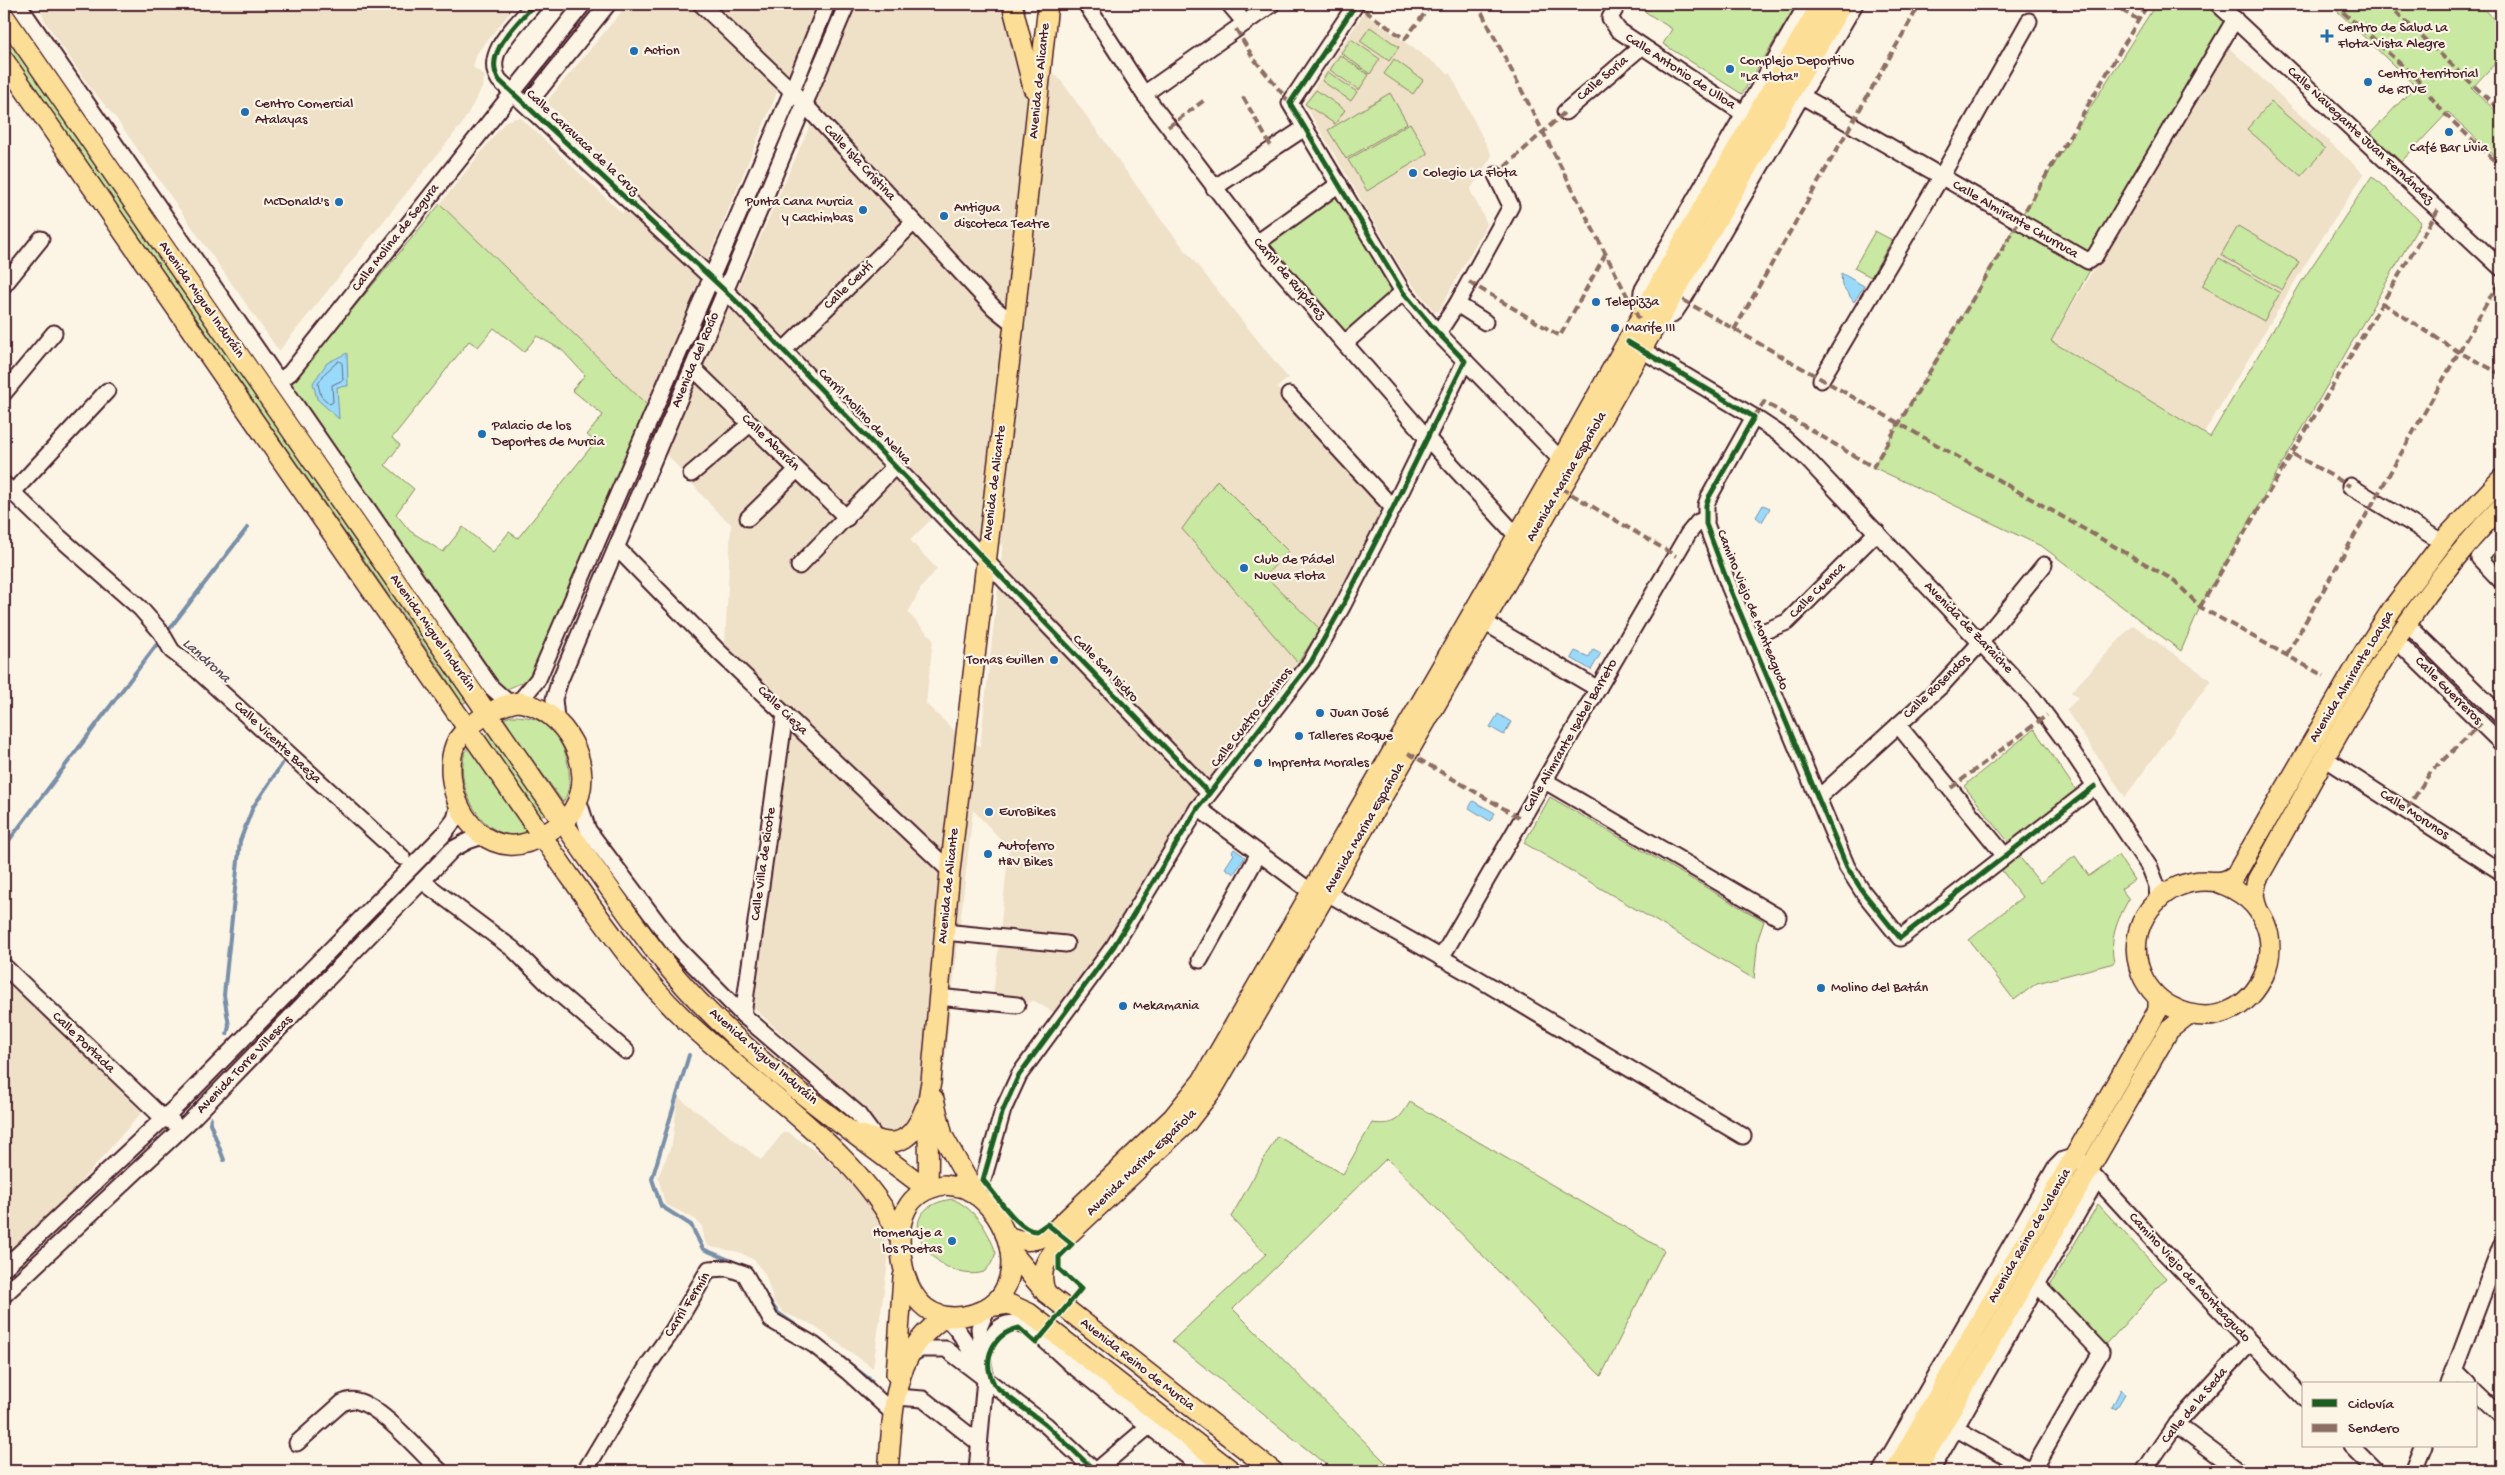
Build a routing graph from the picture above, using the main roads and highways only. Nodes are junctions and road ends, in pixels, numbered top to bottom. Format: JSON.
{"nodes":[{"id":1,"x":1012,"y":4,"type":"edge"},
{"id":2,"x":1048,"y":4,"type":"edge"},
{"id":3,"x":1821,"y":4,"type":"edge"},
{"id":4,"x":1842,"y":4,"type":"edge"},
{"id":5,"x":4,"y":16,"type":"edge"},
{"id":6,"x":4,"y":60,"type":"edge"},
{"id":7,"x":1036,"y":114,"type":"junction"},
{"id":8,"x":1646,"y":325,"type":"junction"},
{"id":9,"x":1567,"y":464,"type":"junction"},
{"id":10,"x":2501,"y":479,"type":"edge"},
{"id":11,"x":2501,"y":507,"type":"edge"},
{"id":12,"x":488,"y":714,"type":"junction"},
{"id":13,"x":467,"y":728,"type":"junction"},
{"id":14,"x":562,"y":821,"type":"junction"},
{"id":15,"x":542,"y":836,"type":"junction"},
{"id":16,"x":2218,"y":883,"type":"junction"},
{"id":17,"x":1319,"y":892,"type":"junction"},
{"id":18,"x":2257,"y":908,"type":"junction"},
{"id":19,"x":2158,"y":998,"type":"junction"},
{"id":20,"x":2189,"y":1014,"type":"junction"},
{"id":21,"x":931,"y":1082,"type":"junction"},
{"id":22,"x":926,"y":1104,"type":"junction"},
{"id":23,"x":857,"y":1135,"type":"junction"},
{"id":24,"x":2088,"y":1168,"type":"junction"},
{"id":25,"x":927,"y":1189,"type":"junction"},
{"id":26,"x":976,"y":1195,"type":"junction"},
{"id":27,"x":900,"y":1238,"type":"junction"},
{"id":28,"x":1008,"y":1242,"type":"junction"},
{"id":29,"x":904,"y":1273,"type":"junction"},
{"id":30,"x":1046,"y":1293,"type":"junction"},
{"id":31,"x":988,"y":1307,"type":"junction"},
{"id":32,"x":945,"y":1317,"type":"junction"},
{"id":33,"x":895,"y":1401,"type":"junction"},
{"id":34,"x":888,"y":1471,"type":"edge"},
{"id":35,"x":1232,"y":1471,"type":"edge"},
{"id":36,"x":1273,"y":1471,"type":"edge"},
{"id":37,"x":1895,"y":1471,"type":"edge"},
{"id":38,"x":1916,"y":1471,"type":"edge"}],
"edges":[{"from":1,"to":7,"type":"main road"},
{"from":2,"to":7,"type":"main road","name":"Avenida de Alicante"},
{"from":3,"to":8,"type":"main road"},
{"from":4,"to":8,"type":"main road"},
{"from":5,"to":12,"type":"main road","name":"Avenida Miguel Induráin"},
{"from":6,"to":13,"type":"main road","name":"Avenida Miguel Induráin"},
{"from":7,"to":21,"type":"main road","name":"Avenida de Alicante"},
{"from":8,"to":9,"type":"main road"},
{"from":9,"to":17,"type":"main road","name":"Avenida Marina Española"},
{"from":9,"to":17,"type":"main road","name":"Avenida Marina Española"},
{"from":10,"to":16,"type":"main road","name":"Avenida Almirante Loaysa"},
{"from":11,"to":18,"type":"main road","name":"Avenida Almirante Loaysa"},
{"from":12,"to":13,"type":"main road"},
{"from":12,"to":14,"type":"main road","name":"Avenida Miguel Induráin"},
{"from":12,"to":14,"type":"main road"},
{"from":13,"to":15,"type":"main road","name":"Avenida Miguel Induráin"},
{"from":13,"to":15,"type":"main road"},
{"from":14,"to":15,"type":"main road"},
{"from":14,"to":23,"type":"main road","name":"Avenida Miguel Induráin"},
{"from":15,"to":27,"type":"main road","name":"Avenida Miguel Induráin"},
{"from":16,"to":18,"type":"main road"},
{"from":16,"to":19,"type":"main road"},
{"from":17,"to":28,"type":"main road","name":"Avenida Marina Española"},
{"from":17,"to":30,"type":"main road","name":"Avenida Marina Española"},
{"from":18,"to":20,"type":"main road"},
{"from":19,"to":20,"type":"main road"},
{"from":19,"to":24,"type":"main road","name":"Avenida Reino de Valencia"},
{"from":20,"to":24,"type":"main road","name":"Avenida Reino de Valencia"},
{"from":21,"to":22,"type":"main road","name":"Avenida de Alicante"},
{"from":21,"to":26,"type":"main road","name":"Avenida de Alicante"},
{"from":22,"to":23,"type":"main road"},
{"from":22,"to":25,"type":"main road","name":"Avenida de Alicante"},
{"from":23,"to":25,"type":"main road","name":"Avenida Miguel Induráin"},
{"from":24,"to":37,"type":"main road","name":"Avenida Reino de Valencia"},
{"from":24,"to":38,"type":"main road","name":"Avenida Reino de Valencia"},
{"from":25,"to":26,"type":"main road"},
{"from":25,"to":27,"type":"main road"},
{"from":26,"to":28,"type":"main road"},
{"from":27,"to":29,"type":"main road"},
{"from":28,"to":30,"type":"main road","name":"Avenida Reino de Murcia"},
{"from":28,"to":31,"type":"main road"},
{"from":29,"to":32,"type":"main road"},
{"from":29,"to":33,"type":"main road"},
{"from":30,"to":36,"type":"main road","name":"Avenida Reino de Murcia"},
{"from":31,"to":32,"type":"main road"},
{"from":31,"to":35,"type":"main road","name":"Avenida Reino de Murcia"},
{"from":32,"to":33,"type":"main road"},
{"from":33,"to":34,"type":"main road"}]}
